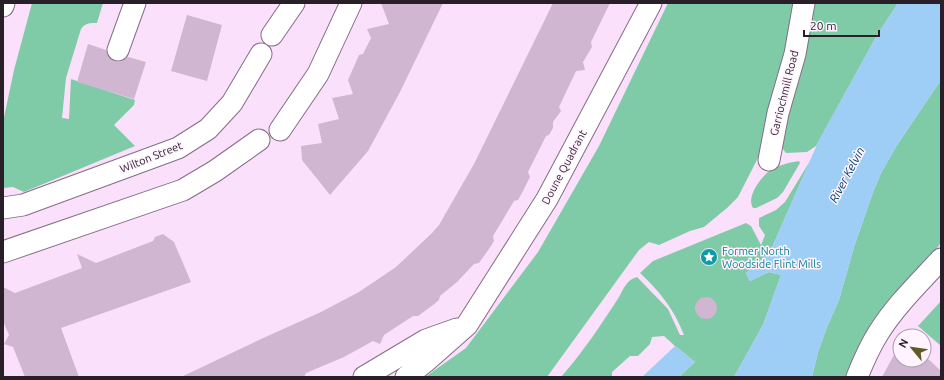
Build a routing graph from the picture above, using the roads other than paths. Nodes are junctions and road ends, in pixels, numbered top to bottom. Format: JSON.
{"nodes":[{"id":1,"x":4,"y":3,"type":"edge"},
{"id":2,"x":135,"y":3,"type":"edge"},
{"id":3,"x":294,"y":3,"type":"edge"},
{"id":4,"x":351,"y":3,"type":"edge"},
{"id":5,"x":651,"y":3,"type":"edge"},
{"id":6,"x":804,"y":3,"type":"edge"},
{"id":7,"x":3,"y":6,"type":"edge"},
{"id":8,"x":272,"y":35,"type":"dead end"},
{"id":9,"x":118,"y":50,"type":"dead end"},
{"id":10,"x":261,"y":54,"type":"dead end"},
{"id":11,"x":280,"y":130,"type":"dead end"},
{"id":12,"x":259,"y":140,"type":"dead end"},
{"id":13,"x":769,"y":160,"type":"dead end"},
{"id":14,"x":3,"y":208,"type":"edge"},
{"id":15,"x":3,"y":252,"type":"edge"},
{"id":16,"x":941,"y":259,"type":"edge"},
{"id":17,"x":467,"y":325,"type":"junction"},
{"id":18,"x":364,"y":377,"type":"edge"},
{"id":19,"x":406,"y":377,"type":"edge"},
{"id":20,"x":857,"y":377,"type":"edge"}],
"edges":[{"from":1,"to":7,"type":"street"},
{"from":2,"to":9,"type":"street"},
{"from":3,"to":8,"type":"street"},
{"from":4,"to":11,"type":"street"},
{"from":5,"to":17,"type":"street","name":"Doune Quadrant"},
{"from":6,"to":13,"type":"street","name":"Garriochmill Road"},
{"from":10,"to":14,"type":"street","name":"Wilton Street"},
{"from":12,"to":15,"type":"street"},
{"from":16,"to":20,"type":"street"},
{"from":17,"to":18,"type":"street"},
{"from":17,"to":19,"type":"street","name":"Doune Quadrant"}]}
